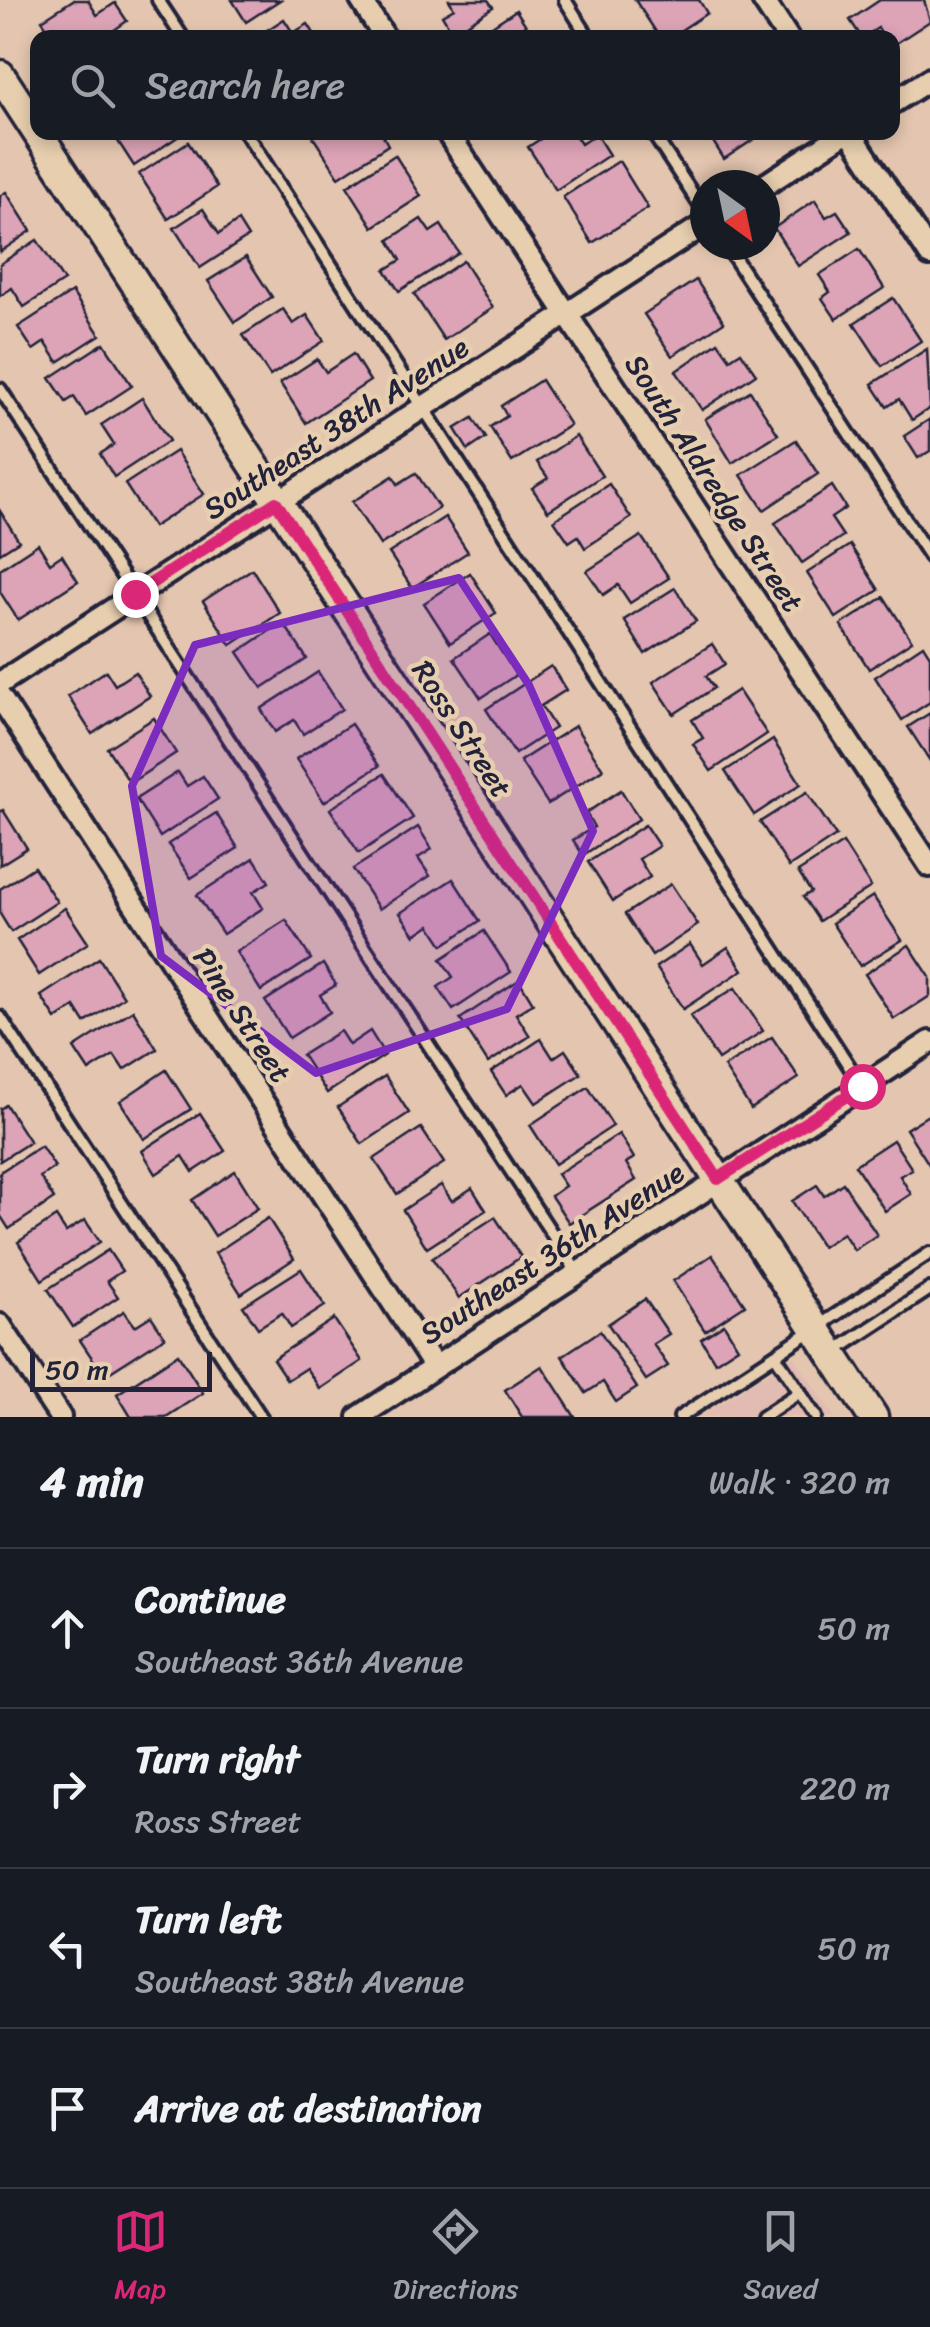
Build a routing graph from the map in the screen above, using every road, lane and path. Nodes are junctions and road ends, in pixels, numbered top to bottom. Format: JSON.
{"nodes":[{"id":1,"x":158,"y":0,"type":"edge"},
{"id":2,"x":361,"y":0,"type":"edge"},
{"id":3,"x":565,"y":0,"type":"edge"},
{"id":4,"x":763,"y":0,"type":"edge"},
{"id":5,"x":177,"y":30,"type":"edge"},
{"id":6,"x":380,"y":30,"type":"edge"},
{"id":7,"x":585,"y":30,"type":"edge"},
{"id":8,"x":783,"y":30,"type":"edge"},
{"id":9,"x":0,"y":75,"type":"edge"},
{"id":10,"x":930,"y":79,"type":"edge"},
{"id":11,"x":900,"y":98,"type":"edge"},
{"id":12,"x":30,"y":121,"type":"edge"},
{"id":13,"x":42,"y":140,"type":"edge"},
{"id":14,"x":249,"y":140,"type":"edge"},
{"id":15,"x":453,"y":140,"type":"edge"},
{"id":16,"x":657,"y":140,"type":"edge"},
{"id":17,"x":835,"y":140,"type":"edge"},
{"id":18,"x":853,"y":140,"type":"edge"},
{"id":19,"x":780,"y":175,"type":"edge"},
{"id":20,"x":690,"y":191,"type":"edge"},
{"id":21,"x":690,"y":234,"type":"edge"},
{"id":22,"x":930,"y":255,"type":"edge"},
{"id":23,"x":736,"y":260,"type":"edge"},
{"id":24,"x":567,"y":314,"type":"junction"},
{"id":25,"x":0,"y":389,"type":"edge"},
{"id":26,"x":424,"y":408,"type":"junction"},
{"id":27,"x":276,"y":502,"type":"junction"},
{"id":28,"x":930,"y":557,"type":"edge"},
{"id":29,"x":135,"y":594,"type":"junction"},
{"id":30,"x":0,"y":682,"type":"edge"},
{"id":31,"x":0,"y":697,"type":"edge"},
{"id":32,"x":930,"y":866,"type":"edge"},
{"id":33,"x":0,"y":1017,"type":"edge"},
{"id":34,"x":930,"y":1042,"type":"edge"},
{"id":35,"x":862,"y":1086,"type":"junction"},
{"id":36,"x":718,"y":1179,"type":"junction"},
{"id":37,"x":930,"y":1253,"type":"edge"},
{"id":38,"x":576,"y":1272,"type":"junction"},
{"id":39,"x":930,"y":1290,"type":"edge"},
{"id":40,"x":0,"y":1325,"type":"edge"},
{"id":41,"x":815,"y":1328,"type":"junction"},
{"id":42,"x":832,"y":1354,"type":"junction"},
{"id":43,"x":775,"y":1355,"type":"junction"},
{"id":44,"x":434,"y":1366,"type":"junction"},
{"id":45,"x":800,"y":1392,"type":"junction"},
{"id":46,"x":60,"y":1417,"type":"edge"},
{"id":47,"x":261,"y":1417,"type":"edge"},
{"id":48,"x":359,"y":1417,"type":"edge"},
{"id":49,"x":680,"y":1417,"type":"edge"},
{"id":50,"x":762,"y":1417,"type":"edge"},
{"id":51,"x":816,"y":1417,"type":"edge"},
{"id":52,"x":873,"y":1417,"type":"edge"}],
"edges":[{"from":1,"to":5,"type":"lane"},
{"from":2,"to":6,"type":"street"},
{"from":3,"to":7,"type":"lane"},
{"from":4,"to":8,"type":"street"},
{"from":9,"to":12,"type":"street","name":"Ross Street"},
{"from":10,"to":11,"type":"street"},
{"from":13,"to":27,"type":"street","name":"Ross Street"},
{"from":14,"to":26,"type":"lane"},
{"from":15,"to":24,"type":"street","name":"South Aldredge Street"},
{"from":16,"to":20,"type":"lane"},
{"from":17,"to":19,"type":"street"},
{"from":18,"to":22,"type":"street"},
{"from":21,"to":24,"type":"street","name":"Southeast 38th Avenue"},
{"from":23,"to":28,"type":"lane"},
{"from":24,"to":26,"type":"street","name":"Southeast 38th Avenue"},
{"from":24,"to":32,"type":"street","name":"South Aldredge Street"},
{"from":25,"to":29,"type":"lane"},
{"from":26,"to":27,"type":"street","name":"Southeast 38th Avenue"},
{"from":26,"to":35,"type":"lane"},
{"from":27,"to":29,"type":"street","name":"Southeast 38th Avenue"},
{"from":27,"to":36,"type":"street","name":"Ross Street"},
{"from":29,"to":30,"type":"street","name":"Southeast 38th Avenue"},
{"from":29,"to":38,"type":"lane"},
{"from":31,"to":44,"type":"street","name":"Pine Street"},
{"from":33,"to":47,"type":"lane"},
{"from":34,"to":35,"type":"street","name":"Southeast 36th Avenue"},
{"from":35,"to":36,"type":"street","name":"Southeast 36th Avenue"},
{"from":36,"to":38,"type":"street","name":"Southeast 36th Avenue"},
{"from":36,"to":41,"type":"street","name":"Ross Street"},
{"from":37,"to":41,"type":"lane"},
{"from":38,"to":44,"type":"street","name":"Southeast 36th Avenue"},
{"from":39,"to":42,"type":"lane"},
{"from":40,"to":46,"type":"street"},
{"from":41,"to":42,"type":"street","name":"Ross Street"},
{"from":41,"to":43,"type":"lane"},
{"from":42,"to":52,"type":"street","name":"Ross Street"},
{"from":43,"to":45,"type":"lane"},
{"from":43,"to":49,"type":"lane"},
{"from":44,"to":48,"type":"street","name":"Southeast 36th Avenue"},
{"from":45,"to":50,"type":"lane"},
{"from":45,"to":51,"type":"lane"}]}
